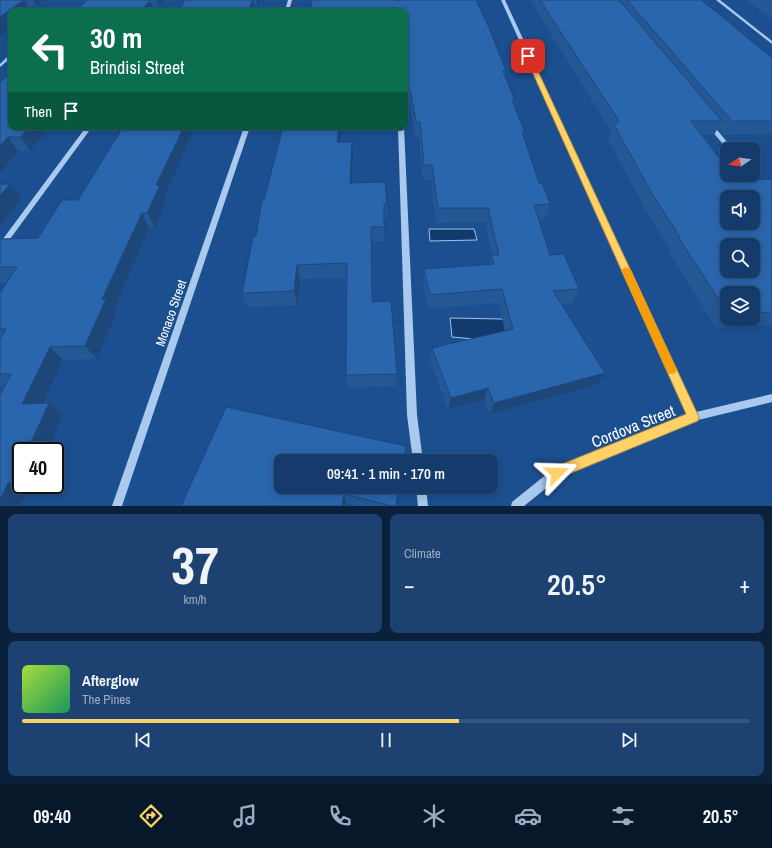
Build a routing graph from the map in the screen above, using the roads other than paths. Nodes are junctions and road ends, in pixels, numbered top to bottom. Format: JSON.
{"nodes":[{"id":1,"x":503,"y":0,"type":"edge"},
{"id":2,"x":718,"y":0,"type":"edge"},
{"id":3,"x":772,"y":43,"type":"edge"},
{"id":4,"x":8,"y":59,"type":"edge"},
{"id":5,"x":0,"y":66,"type":"edge"},
{"id":6,"x":705,"y":118,"type":"edge"},
{"id":7,"x":87,"y":130,"type":"edge"},
{"id":8,"x":246,"y":130,"type":"edge"},
{"id":9,"x":401,"y":130,"type":"edge"},
{"id":10,"x":724,"y":142,"type":"edge"},
{"id":11,"x":756,"y":182,"type":"edge"},
{"id":12,"x":763,"y":191,"type":"edge"},
{"id":13,"x":0,"y":248,"type":"edge"},
{"id":14,"x":772,"y":398,"type":"edge"},
{"id":15,"x":694,"y":417,"type":"junction"},
{"id":16,"x":417,"y":454,"type":"edge"},
{"id":17,"x":422,"y":494,"type":"edge"},
{"id":18,"x":117,"y":506,"type":"edge"},
{"id":19,"x":423,"y":506,"type":"edge"},
{"id":20,"x":516,"y":506,"type":"edge"}],
"edges":[{"from":1,"to":15,"type":"street"},
{"from":2,"to":3,"type":"street"},
{"from":4,"to":5,"type":"street"},
{"from":6,"to":10,"type":"street"},
{"from":7,"to":13,"type":"street"},
{"from":8,"to":18,"type":"street","name":"Monaco Street"},
{"from":9,"to":16,"type":"street"},
{"from":11,"to":12,"type":"street"},
{"from":14,"to":15,"type":"street","name":"Cordova Street"},
{"from":15,"to":20,"type":"street","name":"Cordova Street"},
{"from":17,"to":19,"type":"street"}]}
